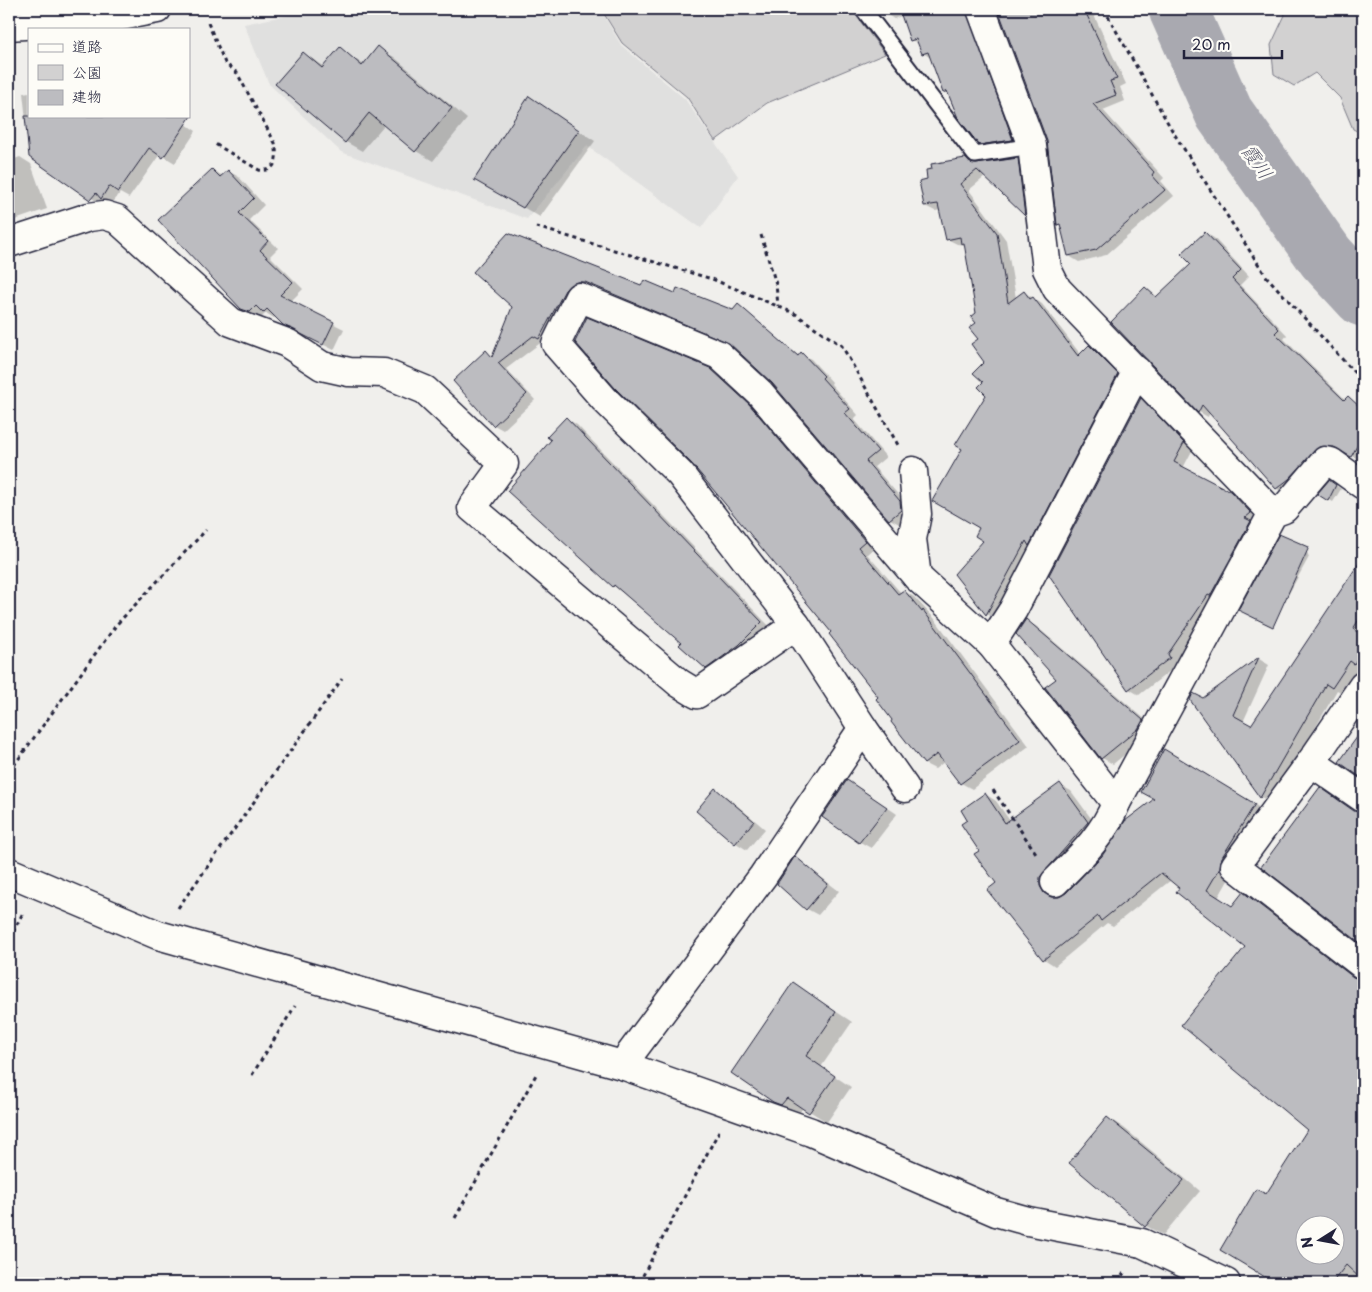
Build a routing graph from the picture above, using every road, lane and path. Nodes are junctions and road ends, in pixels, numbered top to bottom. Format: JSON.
{"nodes":[{"id":1,"x":157,"y":9,"type":"edge"},
{"id":2,"x":863,"y":9,"type":"edge"},
{"id":3,"x":981,"y":9,"type":"edge"},
{"id":4,"x":1104,"y":9,"type":"edge"},
{"id":5,"x":208,"y":23,"type":"dead end"},
{"id":6,"x":9,"y":26,"type":"edge"},
{"id":7,"x":215,"y":144,"type":"dead end"},
{"id":8,"x":1032,"y":146,"type":"junction"},
{"id":9,"x":536,"y":227,"type":"dead end"},
{"id":10,"x":761,"y":235,"type":"dead end"},
{"id":11,"x":9,"y":243,"type":"edge"},
{"id":12,"x":778,"y":307,"type":"junction"},
{"id":13,"x":1137,"y":371,"type":"junction"},
{"id":14,"x":1363,"y":382,"type":"edge"},
{"id":15,"x":913,"y":471,"type":"joint"},
{"id":16,"x":1363,"y":485,"type":"edge"},
{"id":17,"x":1273,"y":513,"type":"junction"},
{"id":18,"x":206,"y":530,"type":"dead end"},
{"id":19,"x":917,"y":577,"type":"junction"},
{"id":20,"x":796,"y":625,"type":"junction"},
{"id":21,"x":991,"y":644,"type":"junction"},
{"id":22,"x":342,"y":679,"type":"dead end"},
{"id":23,"x":1363,"y":686,"type":"edge"},
{"id":24,"x":862,"y":728,"type":"junction"},
{"id":25,"x":1311,"y":762,"type":"junction"},
{"id":26,"x":9,"y":772,"type":"edge"},
{"id":27,"x":905,"y":788,"type":"dead end"},
{"id":28,"x":993,"y":790,"type":"dead end"},
{"id":29,"x":1363,"y":798,"type":"edge"},
{"id":30,"x":1116,"y":803,"type":"junction"},
{"id":31,"x":9,"y":872,"type":"edge"},
{"id":32,"x":1055,"y":882,"type":"joint"},
{"id":33,"x":158,"y":935,"type":"junction"},
{"id":34,"x":1363,"y":965,"type":"edge"},
{"id":35,"x":311,"y":979,"type":"junction"},
{"id":36,"x":552,"y":1047,"type":"junction"},
{"id":37,"x":622,"y":1065,"type":"junction"},
{"id":38,"x":252,"y":1075,"type":"dead end"},
{"id":39,"x":733,"y":1103,"type":"junction"},
{"id":40,"x":455,"y":1218,"type":"dead end"},
{"id":41,"x":639,"y":1283,"type":"edge"},
{"id":42,"x":1226,"y":1283,"type":"edge"}],
"edges":[{"from":1,"to":6,"type":"main road"},
{"from":2,"to":8,"type":"lane"},
{"from":3,"to":8,"type":"main road"},
{"from":4,"to":14,"type":"path"},
{"from":5,"to":7,"type":"path"},
{"from":8,"to":13,"type":"main road"},
{"from":9,"to":12,"type":"path"},
{"from":10,"to":12,"type":"path"},
{"from":11,"to":20,"type":"main road"},
{"from":12,"to":15,"type":"path"},
{"from":13,"to":17,"type":"main road"},
{"from":13,"to":21,"type":"main road"},
{"from":15,"to":19,"type":"main road"},
{"from":16,"to":17,"type":"main road"},
{"from":17,"to":30,"type":"main road"},
{"from":18,"to":26,"type":"path"},
{"from":19,"to":20,"type":"main road"},
{"from":19,"to":21,"type":"main road"},
{"from":20,"to":24,"type":"main road"},
{"from":21,"to":30,"type":"main road"},
{"from":22,"to":33,"type":"path"},
{"from":23,"to":25,"type":"main road"},
{"from":24,"to":27,"type":"main road"},
{"from":24,"to":37,"type":"main road"},
{"from":25,"to":29,"type":"main road"},
{"from":25,"to":34,"type":"main road"},
{"from":28,"to":32,"type":"path"},
{"from":30,"to":32,"type":"main road"},
{"from":31,"to":33,"type":"main road"},
{"from":33,"to":35,"type":"main road"},
{"from":35,"to":36,"type":"main road"},
{"from":35,"to":38,"type":"path"},
{"from":36,"to":37,"type":"main road"},
{"from":36,"to":40,"type":"path"},
{"from":37,"to":39,"type":"main road"},
{"from":39,"to":41,"type":"path"},
{"from":39,"to":42,"type":"main road"}]}
